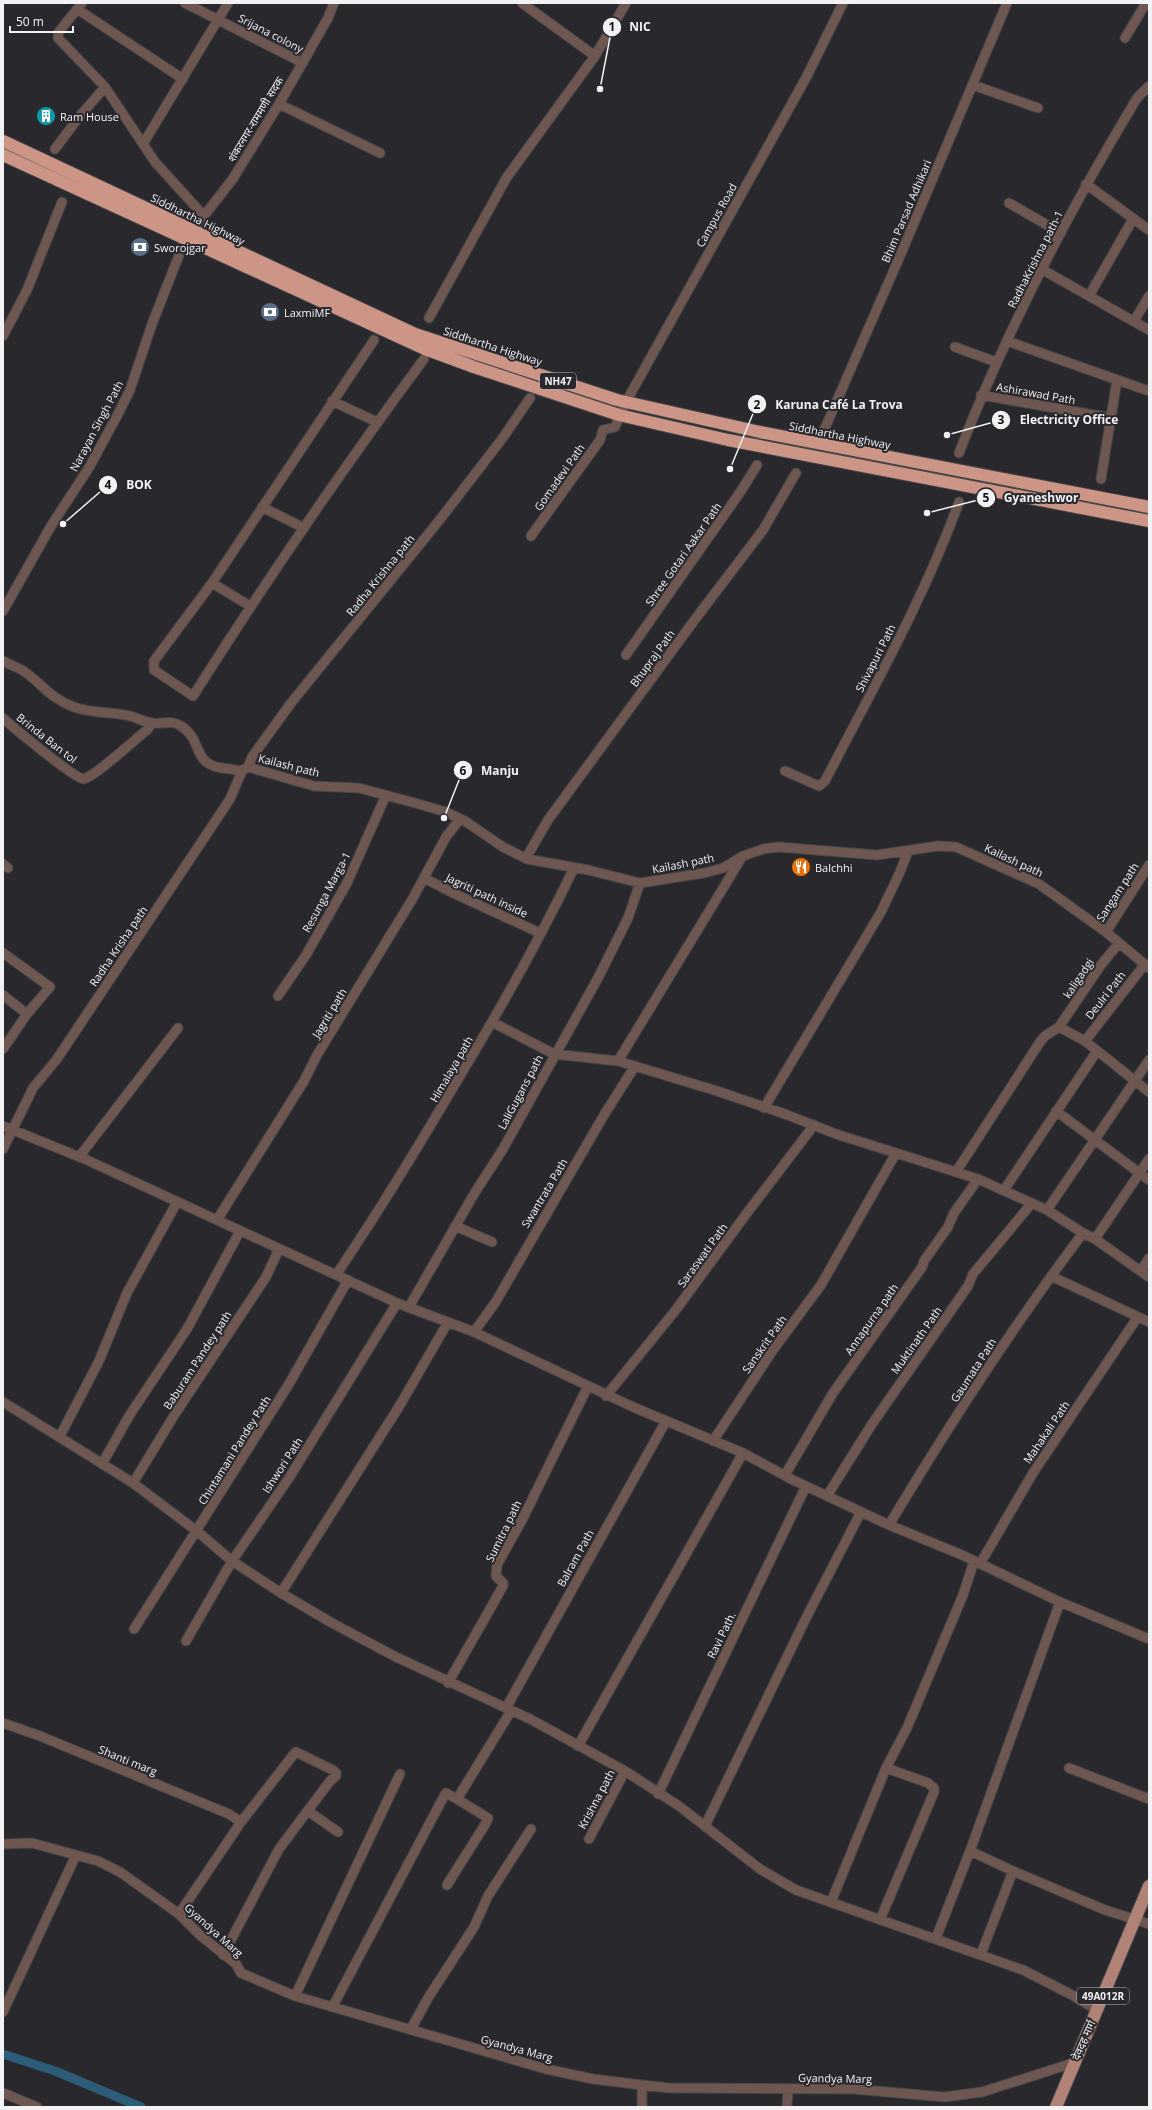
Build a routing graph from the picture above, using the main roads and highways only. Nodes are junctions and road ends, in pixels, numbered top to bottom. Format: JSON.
{"nodes":[{"id":1,"x":3,"y":141,"type":"edge"},
{"id":2,"x":3,"y":155,"type":"edge"},
{"id":3,"x":189,"y":235,"type":"junction"},
{"id":4,"x":1149,"y":508,"type":"edge"},
{"id":5,"x":1149,"y":522,"type":"edge"},
{"id":6,"x":1149,"y":1886,"type":"edge"},
{"id":7,"x":1056,"y":2107,"type":"edge"}],
"edges":[{"from":1,"to":3,"type":"highway","name":"Siddhartha Highway","number":"NH47"},
{"from":2,"to":3,"type":"highway","name":"Siddhartha Highway","number":"NH47"},
{"from":3,"to":4,"type":"highway","name":"Siddhartha Highway","number":"NH47"},
{"from":3,"to":5,"type":"highway","name":"Siddhartha Highway","number":"NH47"},
{"from":6,"to":7,"type":"main road","name":"देवदह मार्ग","number":"49A012R"}]}
